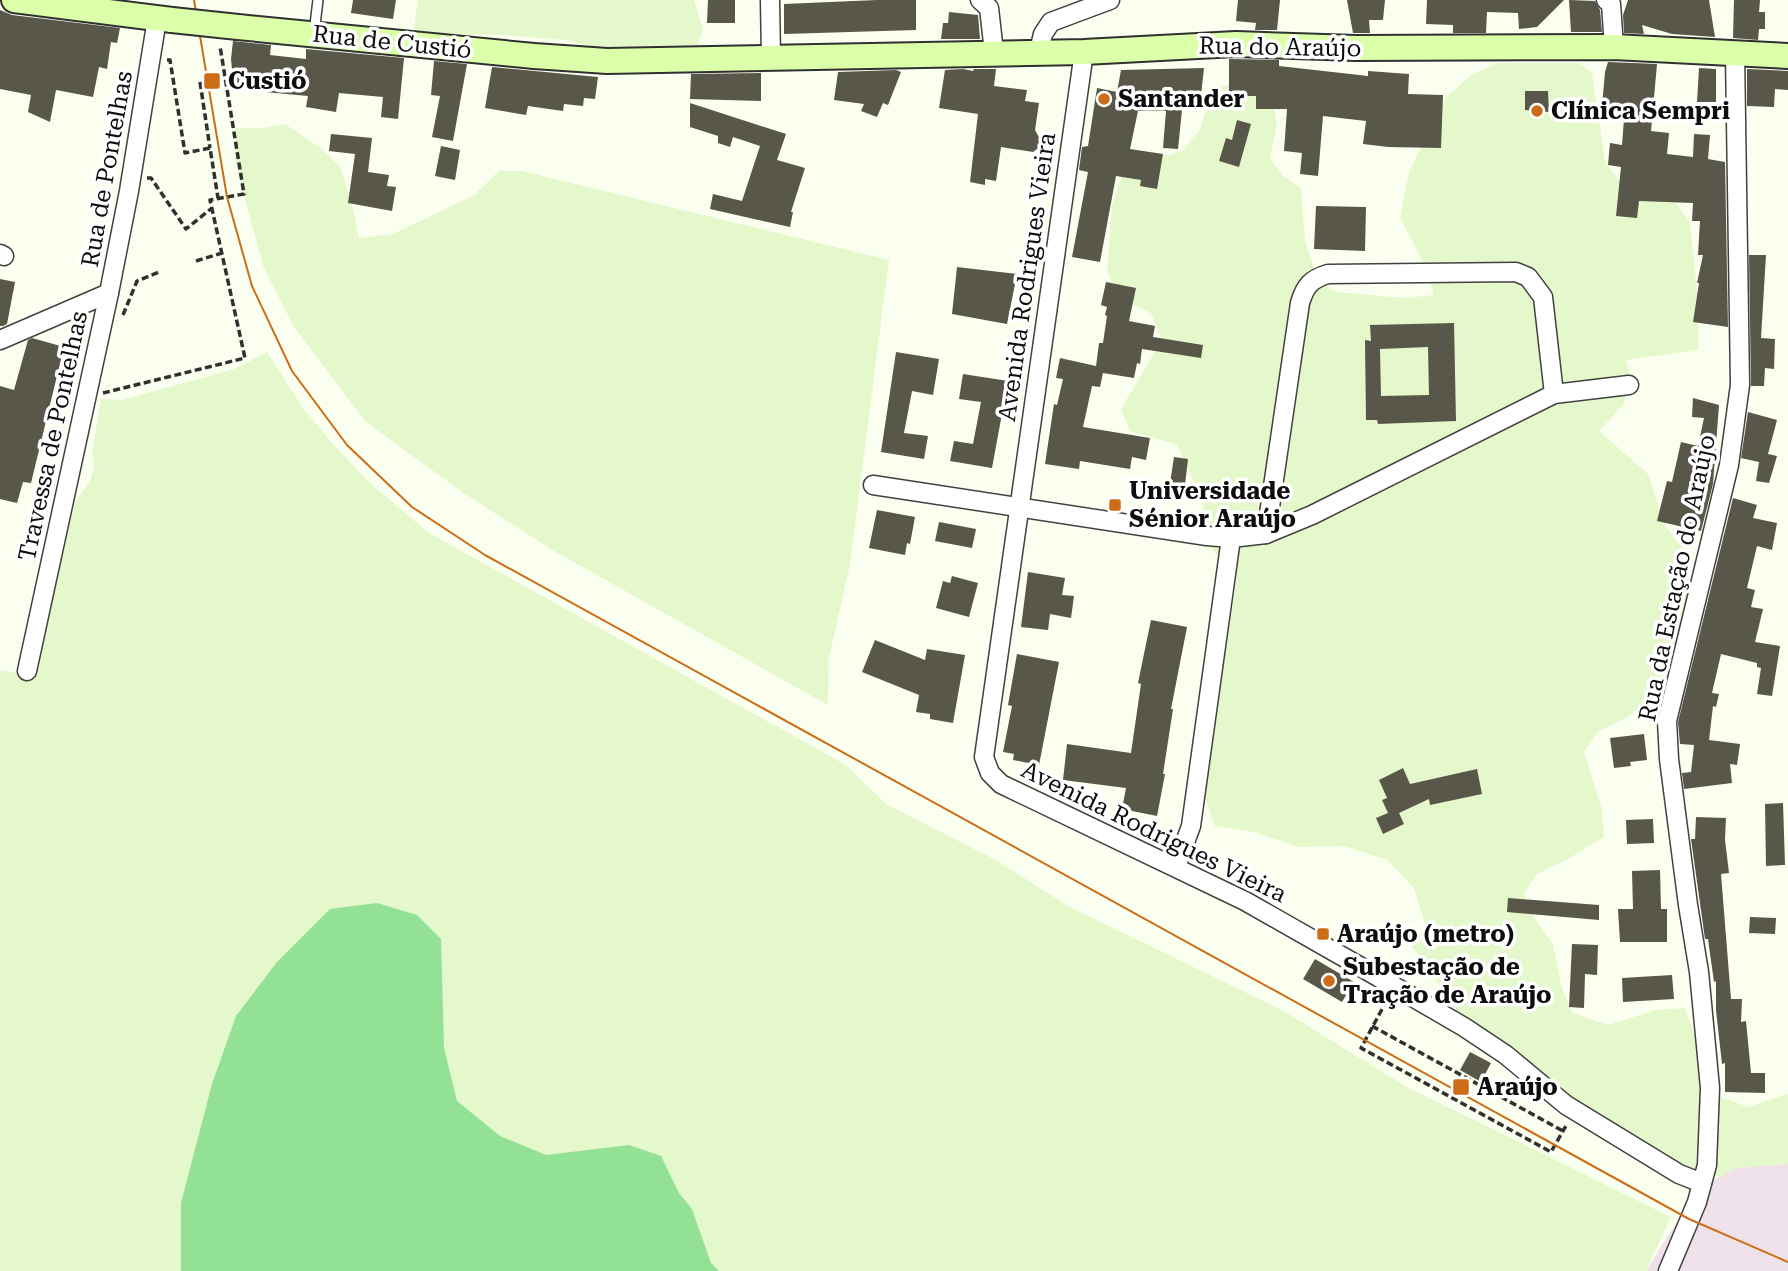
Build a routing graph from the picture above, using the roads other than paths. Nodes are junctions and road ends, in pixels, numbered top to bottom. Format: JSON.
{"nodes":[{"id":1,"x":14,"y":0,"type":"edge"},
{"id":2,"x":318,"y":0,"type":"edge"},
{"id":3,"x":770,"y":0,"type":"edge"},
{"id":4,"x":981,"y":0,"type":"edge"},
{"id":5,"x":1110,"y":0,"type":"edge"},
{"id":6,"x":1606,"y":0,"type":"edge"},
{"id":7,"x":67,"y":4,"type":"edge"},
{"id":8,"x":164,"y":20,"type":"junction"},
{"id":9,"x":314,"y":35,"type":"junction"},
{"id":10,"x":1614,"y":47,"type":"junction"},
{"id":11,"x":1039,"y":51,"type":"junction"},
{"id":12,"x":994,"y":52,"type":"junction"},
{"id":13,"x":1084,"y":52,"type":"junction"},
{"id":14,"x":1735,"y":53,"type":"junction"},
{"id":15,"x":1788,"y":56,"type":"edge"},
{"id":16,"x":771,"y":58,"type":"junction"},
{"id":17,"x":109,"y":293,"type":"junction"},
{"id":18,"x":0,"y":340,"type":"edge"},
{"id":19,"x":1629,"y":385,"type":"dead end"},
{"id":20,"x":1554,"y":394,"type":"junction"},
{"id":21,"x":873,"y":485,"type":"dead end"},
{"id":22,"x":1019,"y":505,"type":"junction"},
{"id":23,"x":1266,"y":534,"type":"junction"},
{"id":24,"x":1231,"y":538,"type":"junction"},
{"id":25,"x":27,"y":671,"type":"dead end"},
{"id":26,"x":1175,"y":867,"type":"junction"},
{"id":27,"x":1702,"y":1183,"type":"junction"},
{"id":28,"x":1668,"y":1271,"type":"edge"}],
"edges":[{"from":1,"to":7,"type":"main road","name":"Rua de Custió"},
{"from":2,"to":9,"type":"lane"},
{"from":3,"to":16,"type":"street"},
{"from":4,"to":12,"type":"street"},
{"from":5,"to":11,"type":"street"},
{"from":6,"to":10,"type":"street"},
{"from":7,"to":8,"type":"main road","name":"Rua de Custió"},
{"from":8,"to":9,"type":"main road","name":"Rua de Custió","bridge":true},
{"from":8,"to":17,"type":"street","name":"Rua de Pontelhas"},
{"from":9,"to":16,"type":"main road","name":"Rua de Custió"},
{"from":10,"to":13,"type":"main road","name":"Rua do Araújo"},
{"from":10,"to":14,"type":"main road","name":"Rua do Araújo"},
{"from":11,"to":12,"type":"main road","name":"Rua do Araújo"},
{"from":11,"to":13,"type":"main road","name":"Rua do Araújo"},
{"from":12,"to":16,"type":"main road","name":"Rua do Araújo"},
{"from":13,"to":22,"type":"street","name":"Avenida Rodrigues Vieira"},
{"from":14,"to":15,"type":"main road","name":"Rua do Araújo"},
{"from":14,"to":27,"type":"street","name":"Rua da Estação do Araújo"},
{"from":17,"to":18,"type":"street","name":"Rua de Pontelhas"},
{"from":17,"to":25,"type":"street","name":"Travessa de Pontelhas"},
{"from":19,"to":20,"type":"street"},
{"from":20,"to":23,"type":"street"},
{"from":20,"to":23,"type":"street"},
{"from":21,"to":22,"type":"street"},
{"from":22,"to":24,"type":"street"},
{"from":22,"to":26,"type":"street","name":"Avenida Rodrigues Vieira"},
{"from":23,"to":24,"type":"street"},
{"from":24,"to":26,"type":"street"},
{"from":26,"to":27,"type":"street","name":"Avenida Rodrigues Vieira"},
{"from":27,"to":28,"type":"street","name":"Rua da Estação do Araújo"}]}
